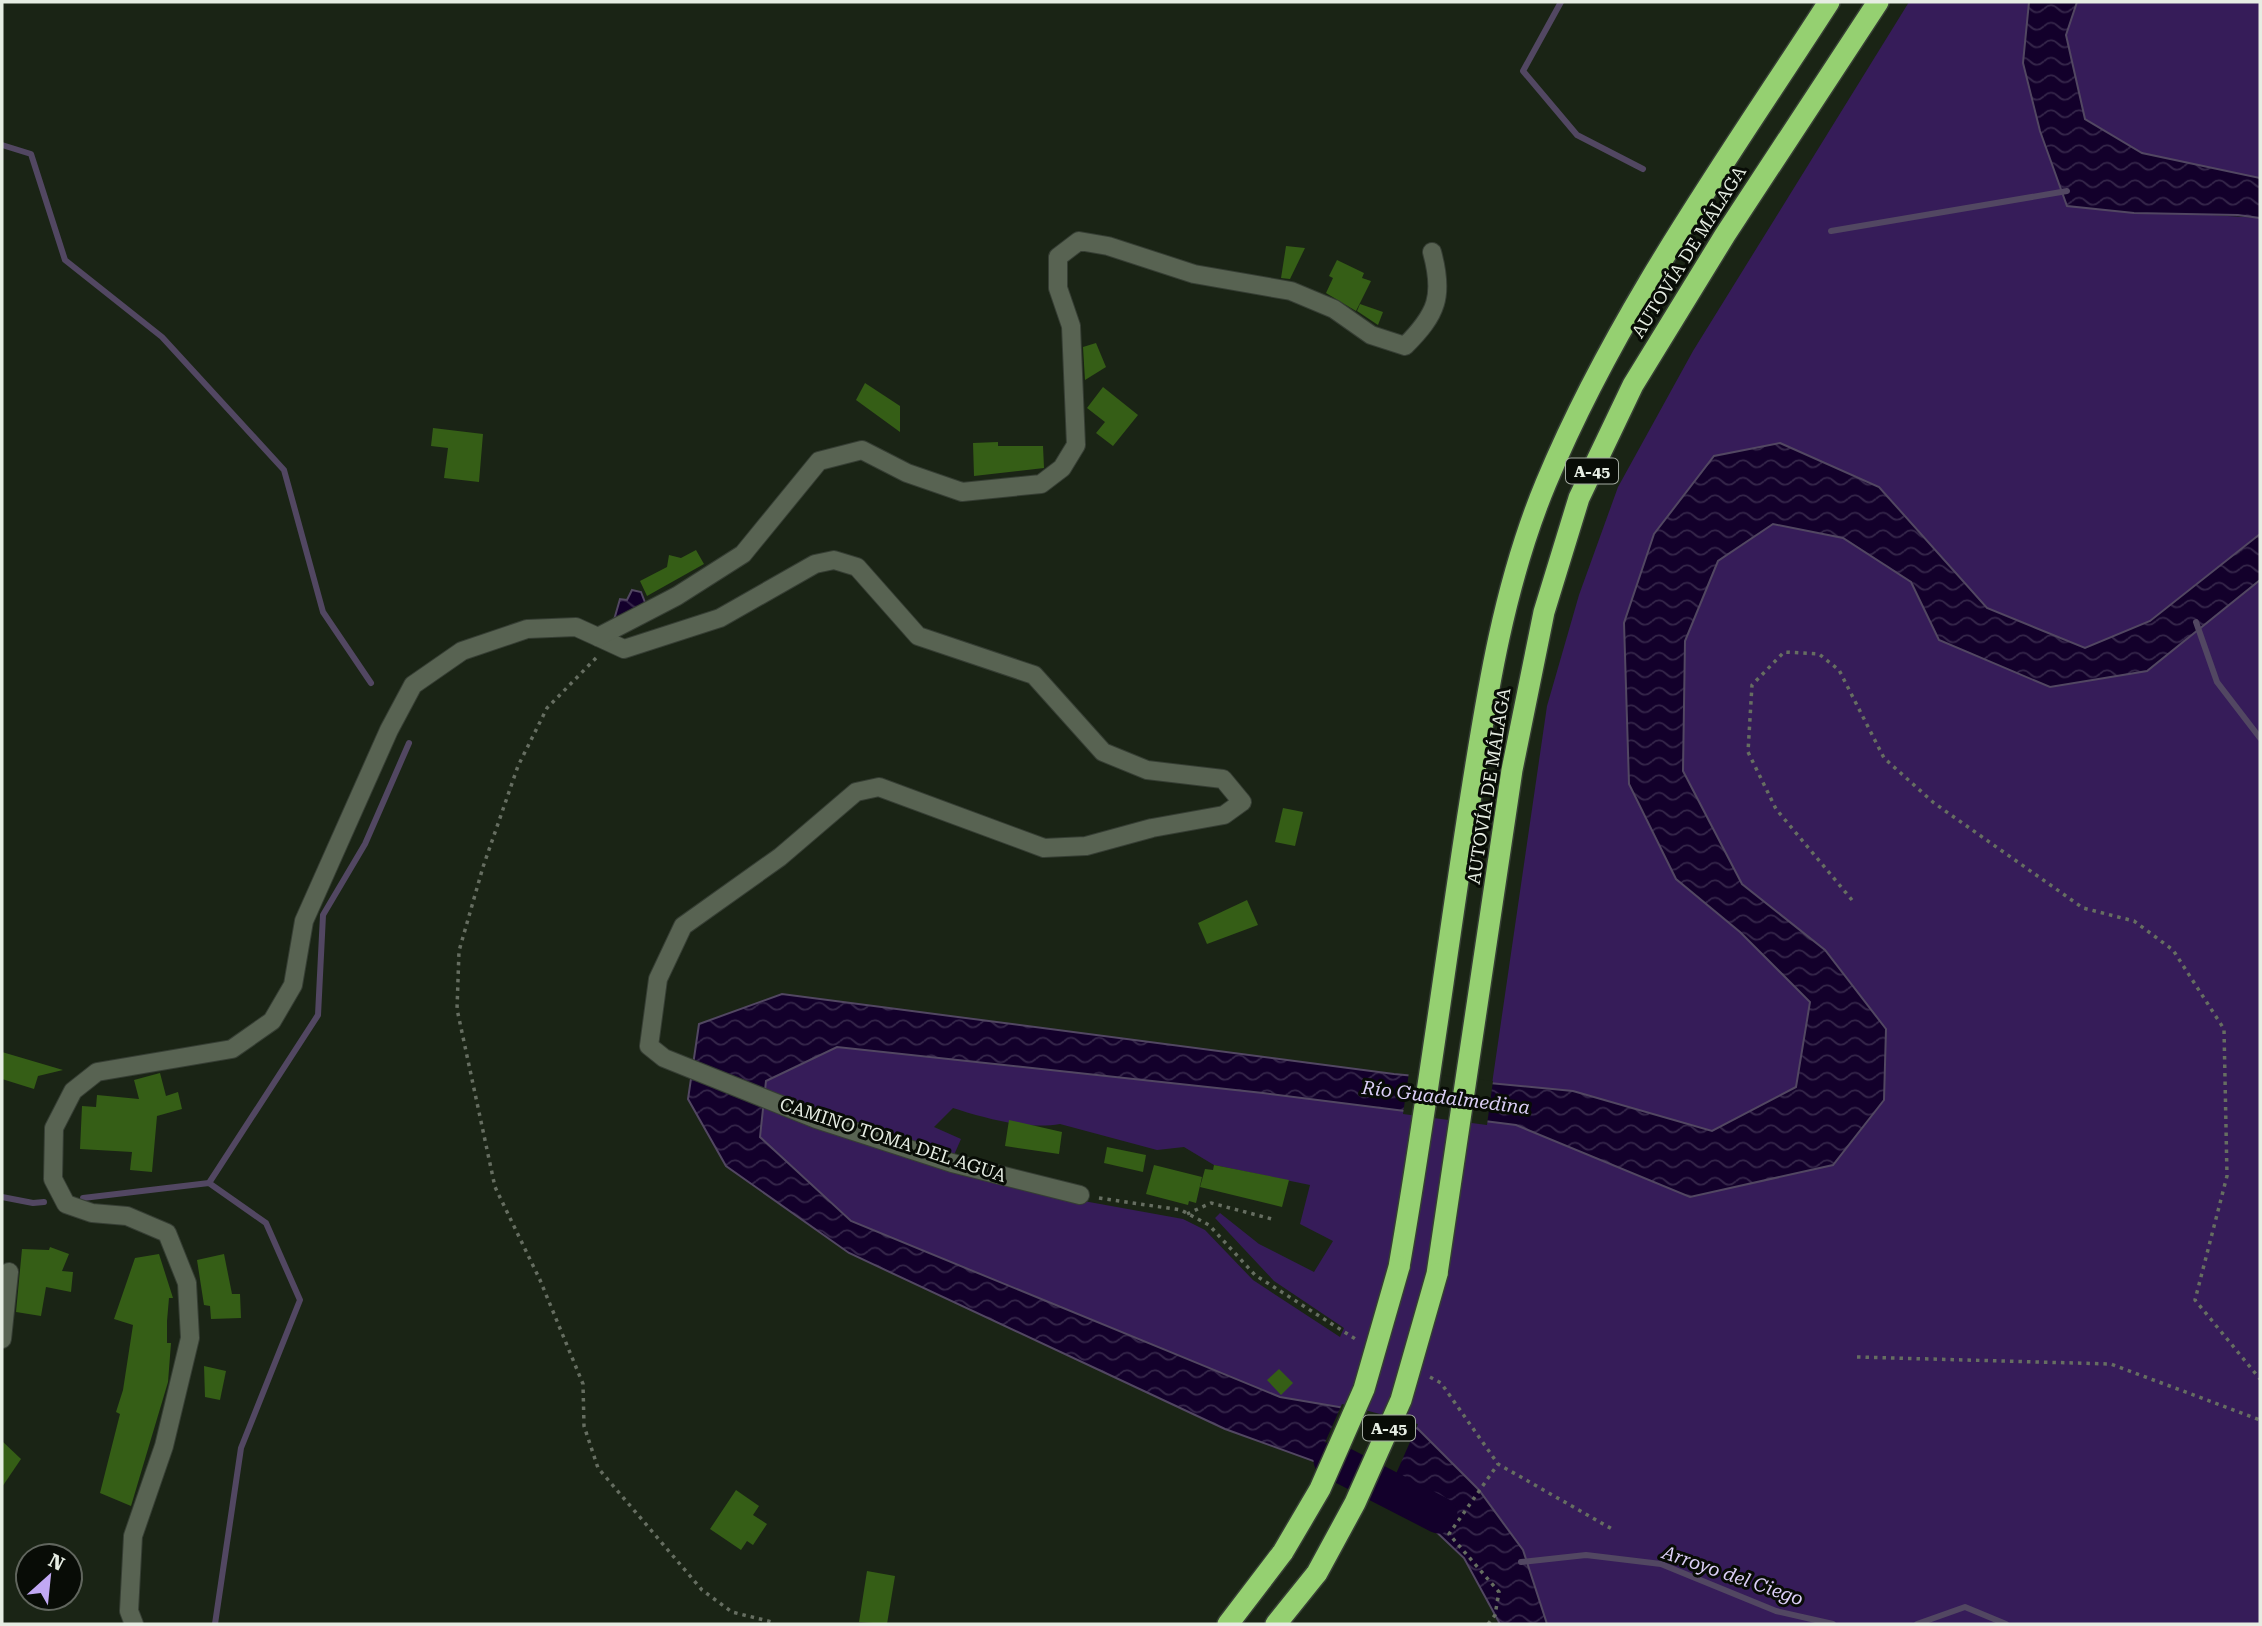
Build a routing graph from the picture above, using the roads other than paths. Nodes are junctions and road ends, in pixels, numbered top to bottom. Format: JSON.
{"nodes":[{"id":1,"x":1829,"y":2,"type":"edge"},
{"id":2,"x":1878,"y":2,"type":"edge"},
{"id":3,"x":1432,"y":252,"type":"dead end"},
{"id":4,"x":598,"y":638,"type":"junction"},
{"id":5,"x":1080,"y":1195,"type":"road end"},
{"id":6,"x":9,"y":1272,"type":"dead end"},
{"id":7,"x":2,"y":1339,"type":"edge"},
{"id":8,"x":134,"y":1624,"type":"edge"},
{"id":9,"x":1228,"y":1624,"type":"edge"},
{"id":10,"x":1276,"y":1624,"type":"edge"}],
"edges":[{"from":1,"to":9,"type":"highway","name":"AUTOVÍA DE MÁLAGA","number":"A-45","bridge":true},
{"from":2,"to":10,"type":"highway","name":"AUTOVÍA DE MÁLAGA","number":"A-45","bridge":true},
{"from":3,"to":4,"type":"street"},
{"from":4,"to":5,"type":"street","name":"CAMINO TOMA DEL AGUA"},
{"from":4,"to":8,"type":"street"},
{"from":6,"to":7,"type":"street"}]}
